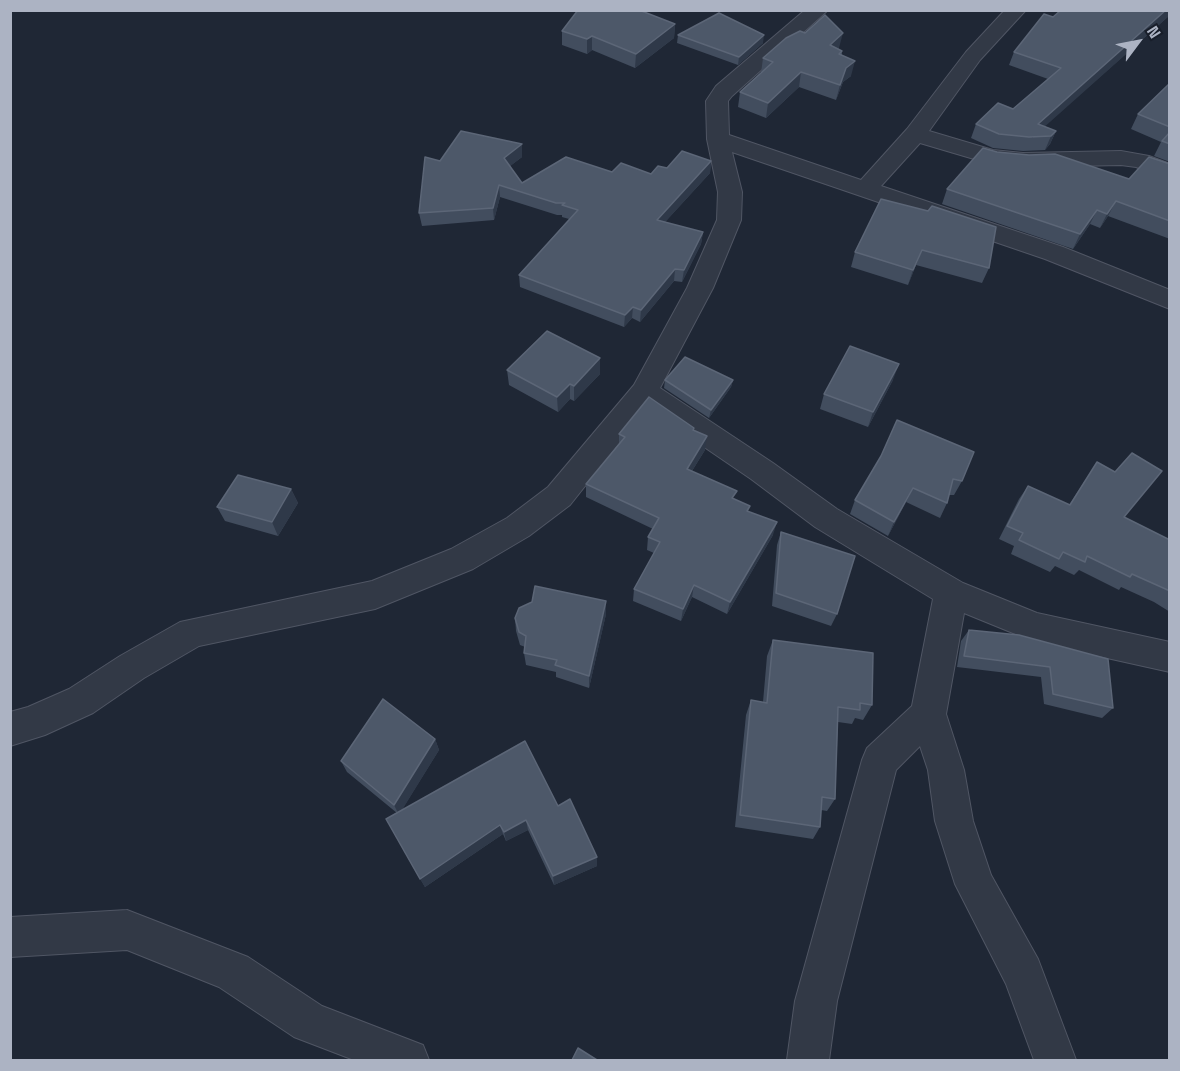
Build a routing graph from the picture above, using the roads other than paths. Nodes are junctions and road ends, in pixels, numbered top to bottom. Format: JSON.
{"nodes":[{"id":1,"x":818,"y":10,"type":"edge"},
{"id":2,"x":1016,"y":10,"type":"edge"},
{"id":3,"x":915,"y":134,"type":"junction"},
{"id":4,"x":718,"y":139,"type":"junction"},
{"id":5,"x":1170,"y":173,"type":"edge"},
{"id":6,"x":865,"y":190,"type":"junction"},
{"id":7,"x":1170,"y":300,"type":"edge"},
{"id":8,"x":644,"y":392,"type":"junction"},
{"id":9,"x":951,"y":593,"type":"junction"},
{"id":10,"x":1170,"y":657,"type":"edge"},
{"id":11,"x":928,"y":714,"type":"junction"},
{"id":12,"x":10,"y":729,"type":"edge"},
{"id":13,"x":10,"y":938,"type":"edge"},
{"id":14,"x":408,"y":1060,"type":"edge"},
{"id":15,"x":808,"y":1060,"type":"edge"},
{"id":16,"x":1055,"y":1060,"type":"edge"}],
"edges":[{"from":1,"to":4,"type":"street"},
{"from":2,"to":3,"type":"street"},
{"from":3,"to":5,"type":"street"},
{"from":3,"to":6,"type":"street"},
{"from":4,"to":6,"type":"street"},
{"from":4,"to":8,"type":"street"},
{"from":6,"to":7,"type":"street"},
{"from":8,"to":9,"type":"street"},
{"from":8,"to":12,"type":"street"},
{"from":9,"to":10,"type":"street"},
{"from":9,"to":11,"type":"street"},
{"from":11,"to":15,"type":"street"},
{"from":11,"to":16,"type":"street"},
{"from":13,"to":14,"type":"street"}]}
